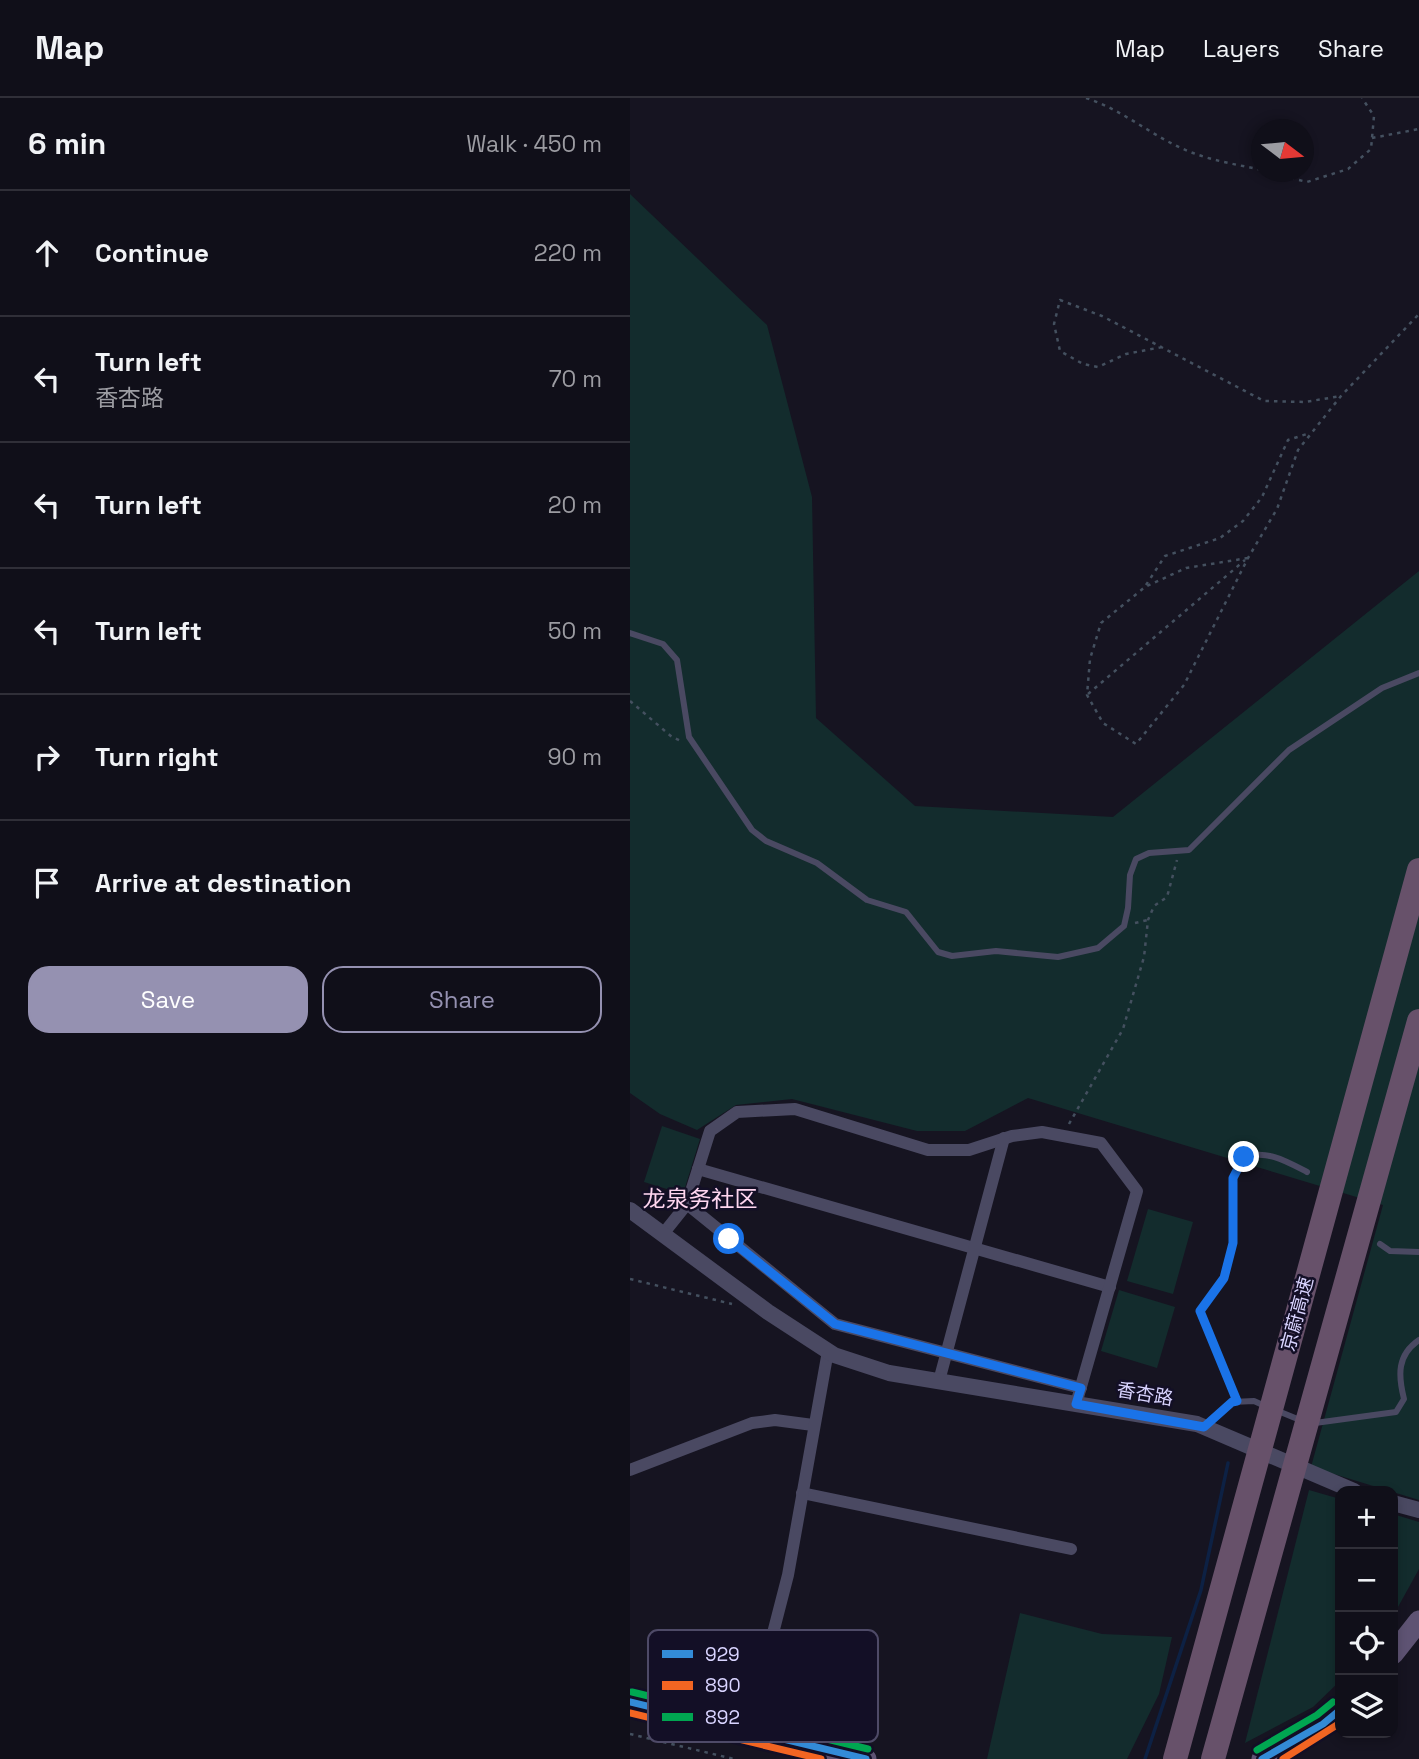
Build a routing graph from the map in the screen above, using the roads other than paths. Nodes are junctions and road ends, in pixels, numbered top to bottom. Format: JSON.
{"nodes":[{"id":1,"x":630,"y":633,"type":"edge"},
{"id":2,"x":1419,"y":673,"type":"edge"},
{"id":3,"x":1419,"y":870,"type":"edge"},
{"id":4,"x":1419,"y":1021,"type":"edge"},
{"id":5,"x":1004,"y":1139,"type":"junction"},
{"id":6,"x":698,"y":1168,"type":"junction"},
{"id":7,"x":1307,"y":1172,"type":"dead end"},
{"id":8,"x":687,"y":1204,"type":"junction"},
{"id":9,"x":630,"y":1210,"type":"edge"},
{"id":10,"x":663,"y":1234,"type":"junction"},
{"id":11,"x":1380,"y":1244,"type":"dead end"},
{"id":12,"x":975,"y":1248,"type":"junction"},
{"id":13,"x":1419,"y":1252,"type":"edge"},
{"id":14,"x":1110,"y":1287,"type":"junction"},
{"id":15,"x":1419,"y":1340,"type":"edge"},
{"id":16,"x":828,"y":1352,"type":"junction"},
{"id":17,"x":947,"y":1352,"type":"junction"},
{"id":18,"x":939,"y":1381,"type":"junction"},
{"id":19,"x":1078,"y":1396,"type":"junction"},
{"id":20,"x":1237,"y":1401,"type":"junction"},
{"id":21,"x":813,"y":1425,"type":"junction"},
{"id":22,"x":1204,"y":1427,"type":"junction"},
{"id":23,"x":630,"y":1471,"type":"edge"},
{"id":24,"x":1342,"y":1486,"type":"edge"},
{"id":25,"x":802,"y":1493,"type":"junction"},
{"id":26,"x":1398,"y":1504,"type":"edge"},
{"id":27,"x":1419,"y":1510,"type":"edge"},
{"id":28,"x":1071,"y":1549,"type":"dead end"},
{"id":29,"x":1419,"y":1621,"type":"edge"},
{"id":30,"x":774,"y":1630,"type":"edge"},
{"id":31,"x":1398,"y":1648,"type":"edge"},
{"id":32,"x":630,"y":1702,"type":"edge"},
{"id":33,"x":648,"y":1706,"type":"edge"},
{"id":34,"x":1335,"y":1714,"type":"edge"},
{"id":35,"x":797,"y":1742,"type":"edge"},
{"id":36,"x":866,"y":1759,"type":"edge"},
{"id":37,"x":1175,"y":1759,"type":"edge"},
{"id":38,"x":1213,"y":1759,"type":"edge"},
{"id":39,"x":1262,"y":1759,"type":"edge"}],
"edges":[{"from":1,"to":2,"type":"lane"},
{"from":3,"to":37,"type":"highway","name":"京蔚高速","bridge":true},
{"from":4,"to":38,"type":"highway","name":"京蔚高速","bridge":true},
{"from":5,"to":6,"type":"street"},
{"from":5,"to":12,"type":"street"},
{"from":5,"to":14,"type":"street"},
{"from":6,"to":8,"type":"street"},
{"from":6,"to":12,"type":"street"},
{"from":7,"to":20,"type":"lane"},
{"from":8,"to":10,"type":"street"},
{"from":8,"to":17,"type":"street"},
{"from":9,"to":10,"type":"street","name":"香杏路"},
{"from":10,"to":16,"type":"street","name":"香杏路"},
{"from":11,"to":13,"type":"lane"},
{"from":12,"to":14,"type":"street"},
{"from":12,"to":17,"type":"street"},
{"from":14,"to":19,"type":"street"},
{"from":15,"to":20,"type":"lane"},
{"from":16,"to":18,"type":"street","name":"香杏路"},
{"from":16,"to":21,"type":"street"},
{"from":17,"to":18,"type":"street"},
{"from":17,"to":19,"type":"street"},
{"from":18,"to":19,"type":"street","name":"香杏路"},
{"from":19,"to":22,"type":"street","name":"香杏路"},
{"from":20,"to":22,"type":"lane"},
{"from":21,"to":23,"type":"street"},
{"from":21,"to":25,"type":"street"},
{"from":22,"to":24,"type":"street","name":"香杏路"},
{"from":25,"to":28,"type":"street"},
{"from":25,"to":30,"type":"street"},
{"from":26,"to":27,"type":"street"},
{"from":29,"to":31,"type":"main road"},
{"from":32,"to":33,"type":"main road"},
{"from":34,"to":39,"type":"main road"},
{"from":35,"to":36,"type":"main road"}]}
